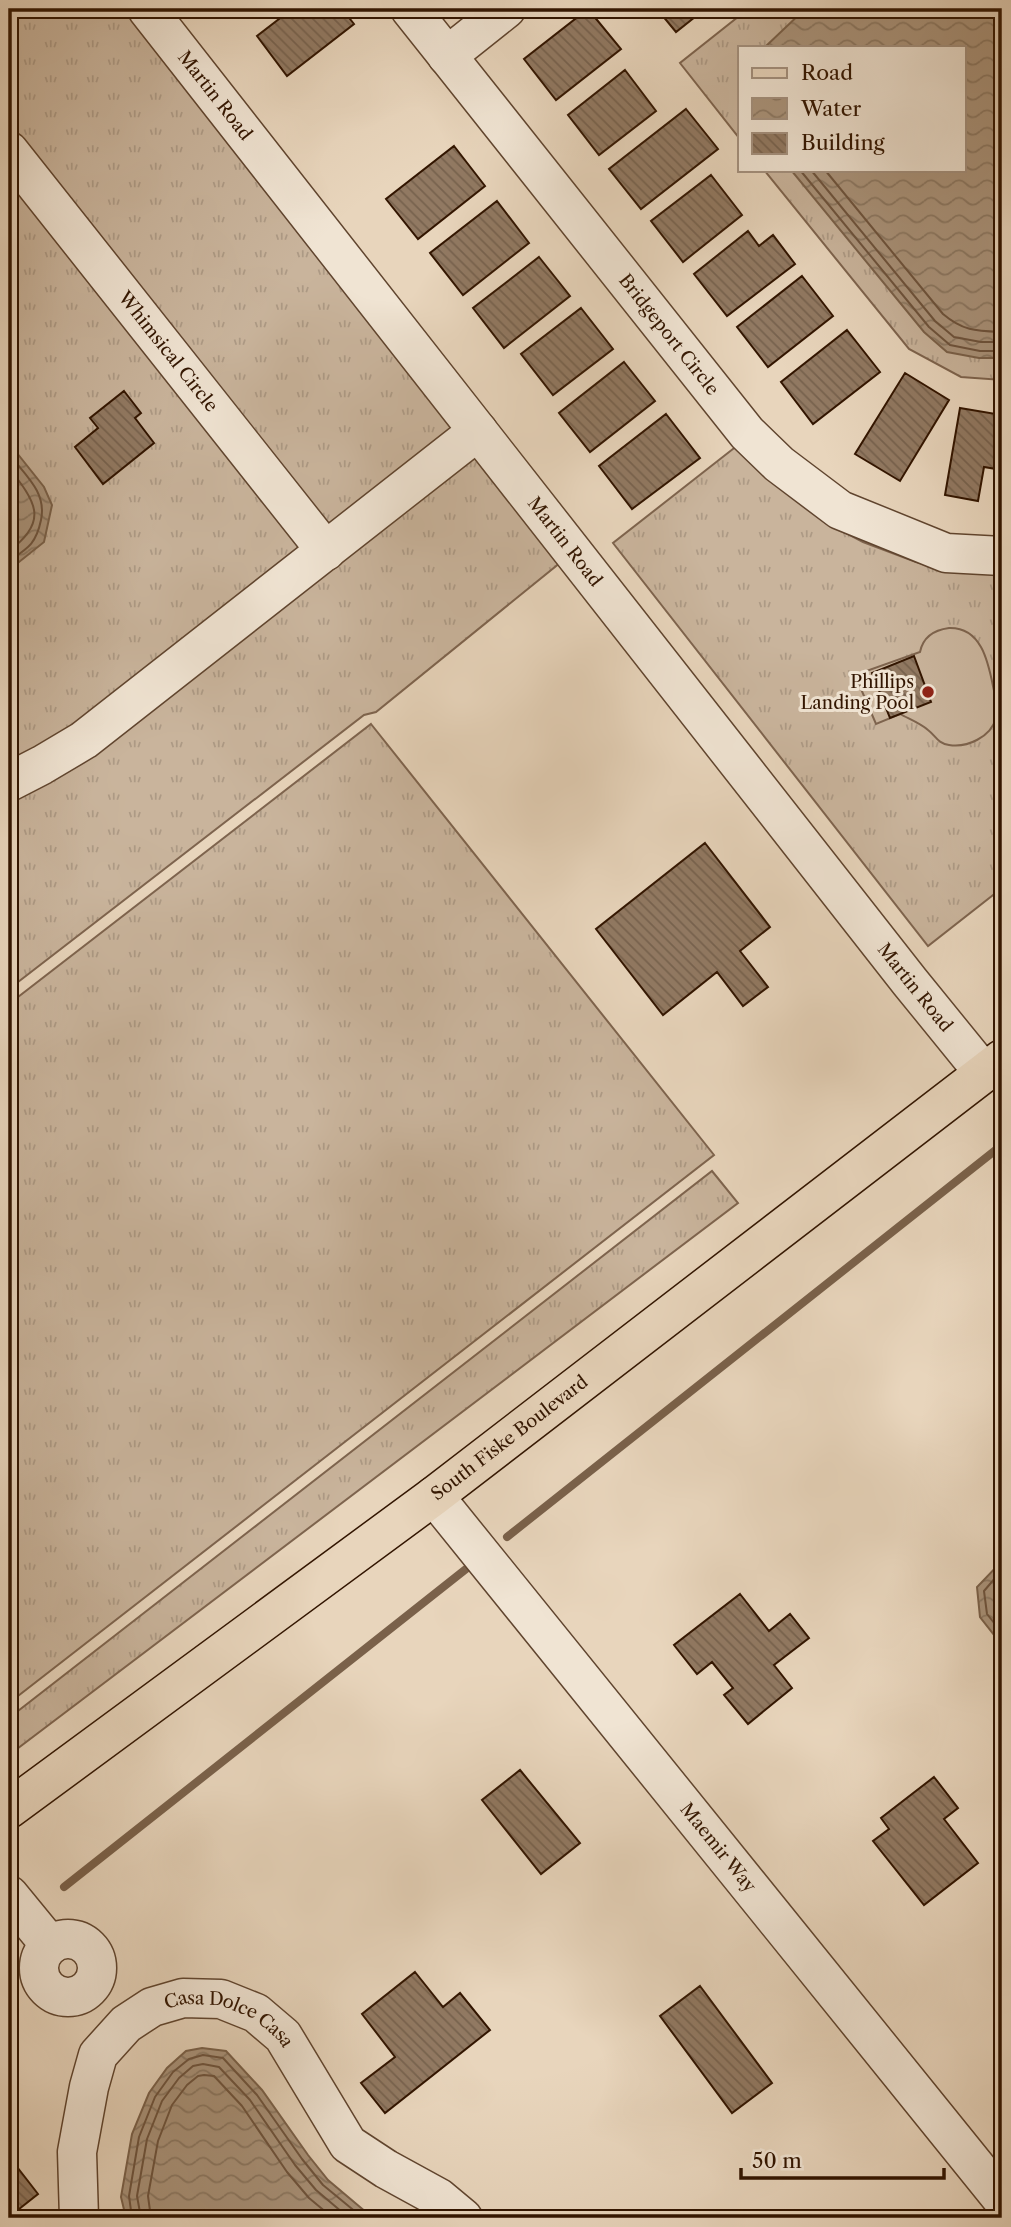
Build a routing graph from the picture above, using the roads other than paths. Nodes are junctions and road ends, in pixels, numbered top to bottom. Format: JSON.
{"nodes":[{"id":1,"x":147,"y":9,"type":"edge"},
{"id":2,"x":410,"y":9,"type":"edge"},
{"id":3,"x":506,"y":9,"type":"edge"},
{"id":4,"x":447,"y":56,"type":"junction"},
{"id":5,"x":9,"y":151,"type":"edge"},
{"id":6,"x":478,"y":431,"type":"junction"},
{"id":7,"x":326,"y":551,"type":"junction"},
{"id":8,"x":1002,"y":556,"type":"edge"},
{"id":9,"x":9,"y":782,"type":"edge"},
{"id":10,"x":993,"y":1066,"type":"edge"},
{"id":11,"x":435,"y":1496,"type":"junction"},
{"id":12,"x":9,"y":1809,"type":"edge"},
{"id":13,"x":9,"y":1895,"type":"edge"},
{"id":14,"x":84,"y":1985,"type":"junction"},
{"id":15,"x":152,"y":2007,"type":"junction"},
{"id":16,"x":98,"y":2055,"type":"junction"},
{"id":17,"x":1002,"y":2199,"type":"edge"},
{"id":18,"x":79,"y":2218,"type":"edge"},
{"id":19,"x":463,"y":2218,"type":"edge"}],
"edges":[{"from":1,"to":6,"type":"street","name":"Martin Road"},
{"from":2,"to":4,"type":"street","name":"Bridgeport Circle"},
{"from":3,"to":4,"type":"street"},
{"from":4,"to":8,"type":"street","name":"Bridgeport Circle"},
{"from":5,"to":7,"type":"street","name":"Whimsical Circle"},
{"from":6,"to":7,"type":"street"},
{"from":6,"to":10,"type":"street","name":"Martin Road"},
{"from":7,"to":9,"type":"street"},
{"from":10,"to":11,"type":"main road","name":"South Fiske Boulevard"},
{"from":11,"to":12,"type":"main road","name":"South Fiske Boulevard"},
{"from":11,"to":17,"type":"street","name":"Maemir Way"},
{"from":13,"to":14,"type":"street"},
{"from":14,"to":15,"type":"street"},
{"from":14,"to":16,"type":"street"},
{"from":15,"to":16,"type":"street","name":"Casa Dolce Casa"},
{"from":15,"to":19,"type":"street","name":"Casa Dolce Casa"},
{"from":16,"to":18,"type":"street","name":"Casa Dolce Casa"}]}
